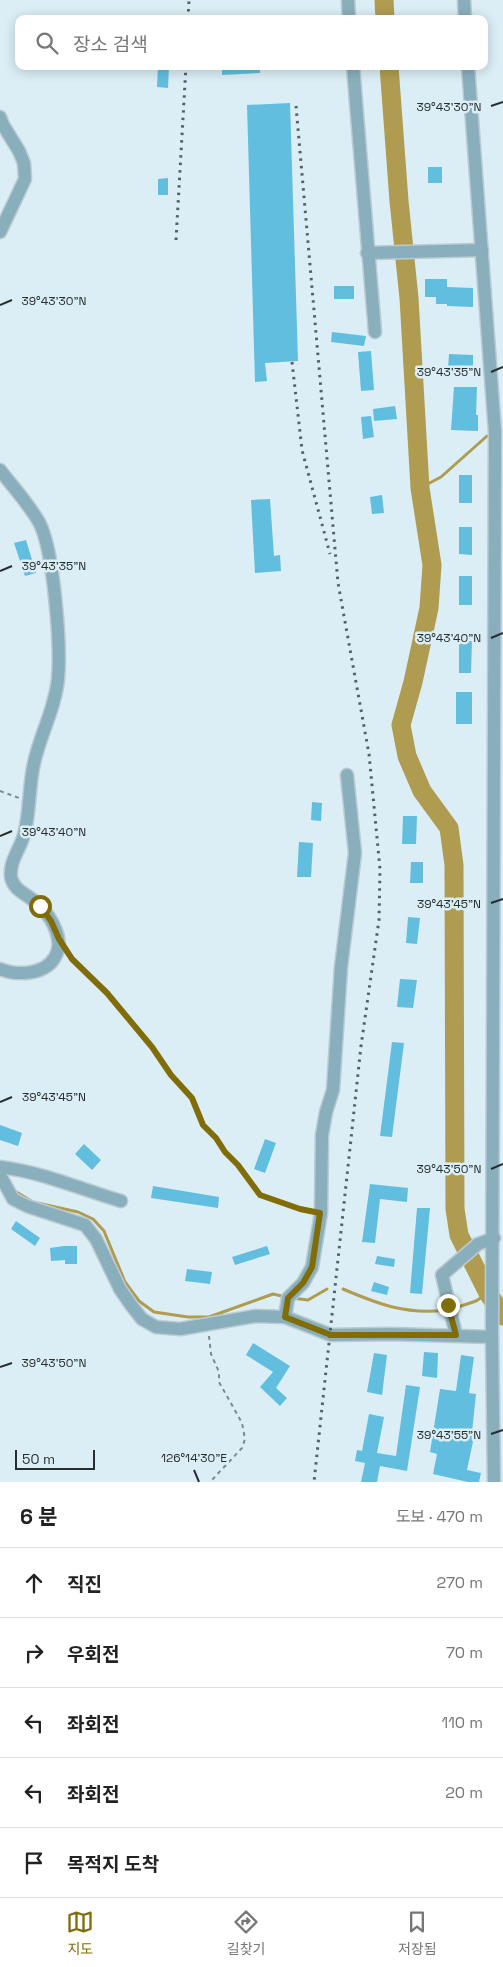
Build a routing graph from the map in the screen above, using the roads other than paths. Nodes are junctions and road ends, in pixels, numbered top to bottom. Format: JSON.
{"nodes":[{"id":1,"x":348,"y":0,"type":"edge"},
{"id":2,"x":464,"y":0,"type":"edge"},
{"id":3,"x":349,"y":15,"type":"edge"},
{"id":4,"x":465,"y":15,"type":"edge"},
{"id":5,"x":353,"y":70,"type":"edge"},
{"id":6,"x":468,"y":70,"type":"edge"},
{"id":7,"x":0,"y":117,"type":"edge"},
{"id":8,"x":0,"y":232,"type":"edge"},
{"id":9,"x":482,"y":250,"type":"junction"},
{"id":10,"x":368,"y":253,"type":"junction"},
{"id":11,"x":375,"y":332,"type":"dead end"},
{"id":12,"x":503,"y":404,"type":"edge"},
{"id":13,"x":494,"y":416,"type":"junction"},
{"id":14,"x":0,"y":470,"type":"edge"},
{"id":15,"x":347,"y":775,"type":"dead end"},
{"id":16,"x":0,"y":969,"type":"edge"},
{"id":17,"x":499,"y":1125,"type":"edge"},
{"id":18,"x":0,"y":1167,"type":"edge"},
{"id":19,"x":0,"y":1175,"type":"edge"},
{"id":20,"x":121,"y":1200,"type":"dead end"},
{"id":21,"x":494,"y":1238,"type":"junction"},
{"id":22,"x":285,"y":1317,"type":"junction"},
{"id":23,"x":492,"y":1330,"type":"junction"},
{"id":24,"x":456,"y":1335,"type":"junction"},
{"id":25,"x":494,"y":1482,"type":"edge"}],
"edges":[{"from":1,"to":3,"type":"street"},
{"from":2,"to":4,"type":"street"},
{"from":5,"to":10,"type":"street"},
{"from":6,"to":9,"type":"street"},
{"from":7,"to":8,"type":"street"},
{"from":9,"to":10,"type":"street"},
{"from":9,"to":13,"type":"street"},
{"from":10,"to":11,"type":"street"},
{"from":12,"to":13,"type":"street"},
{"from":13,"to":17,"type":"street"},
{"from":14,"to":16,"type":"street"},
{"from":15,"to":22,"type":"street"},
{"from":17,"to":21,"type":"street"},
{"from":18,"to":20,"type":"street"},
{"from":19,"to":22,"type":"street"},
{"from":21,"to":23,"type":"street"},
{"from":21,"to":24,"type":"street"},
{"from":22,"to":24,"type":"street"},
{"from":23,"to":24,"type":"street"},
{"from":23,"to":25,"type":"street"}]}
